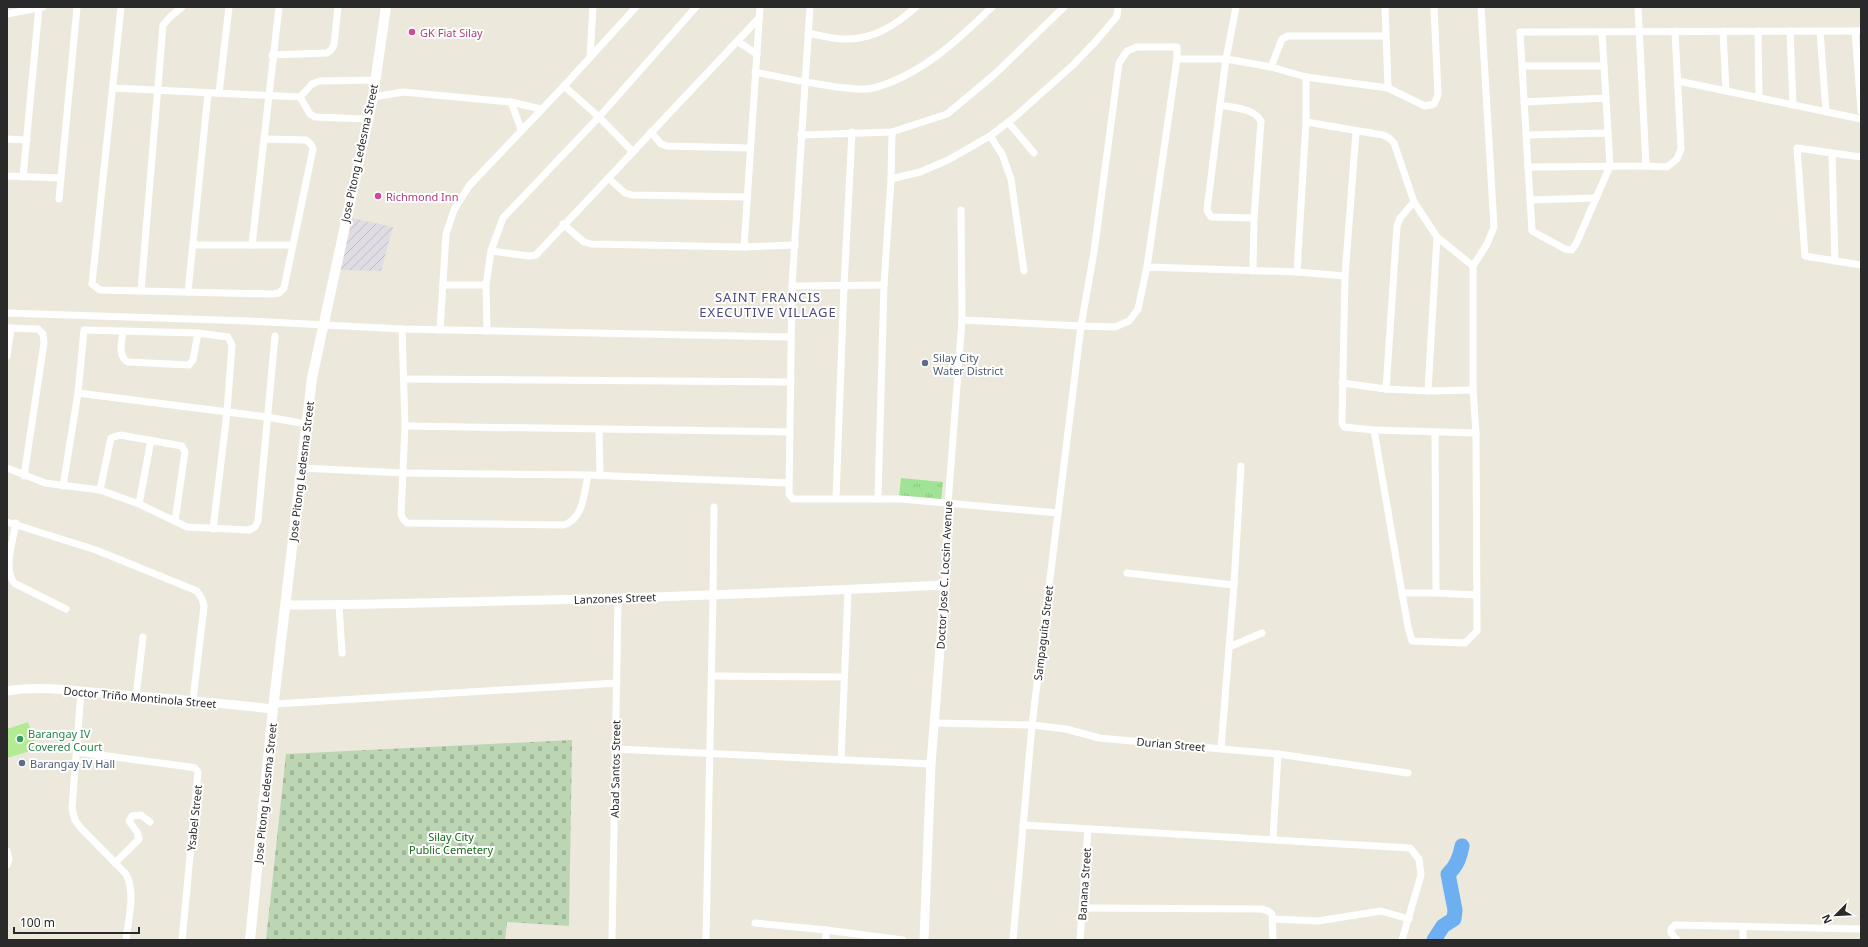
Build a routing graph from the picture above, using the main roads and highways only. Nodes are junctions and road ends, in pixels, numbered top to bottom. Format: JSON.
{"nodes":[{"id":1,"x":386,"y":7,"type":"edge"},
{"id":2,"x":250,"y":940,"type":"edge"}],
"edges":[{"from":1,"to":2,"type":"main road","name":"Jose Pitong Ledesma Street"}]}
